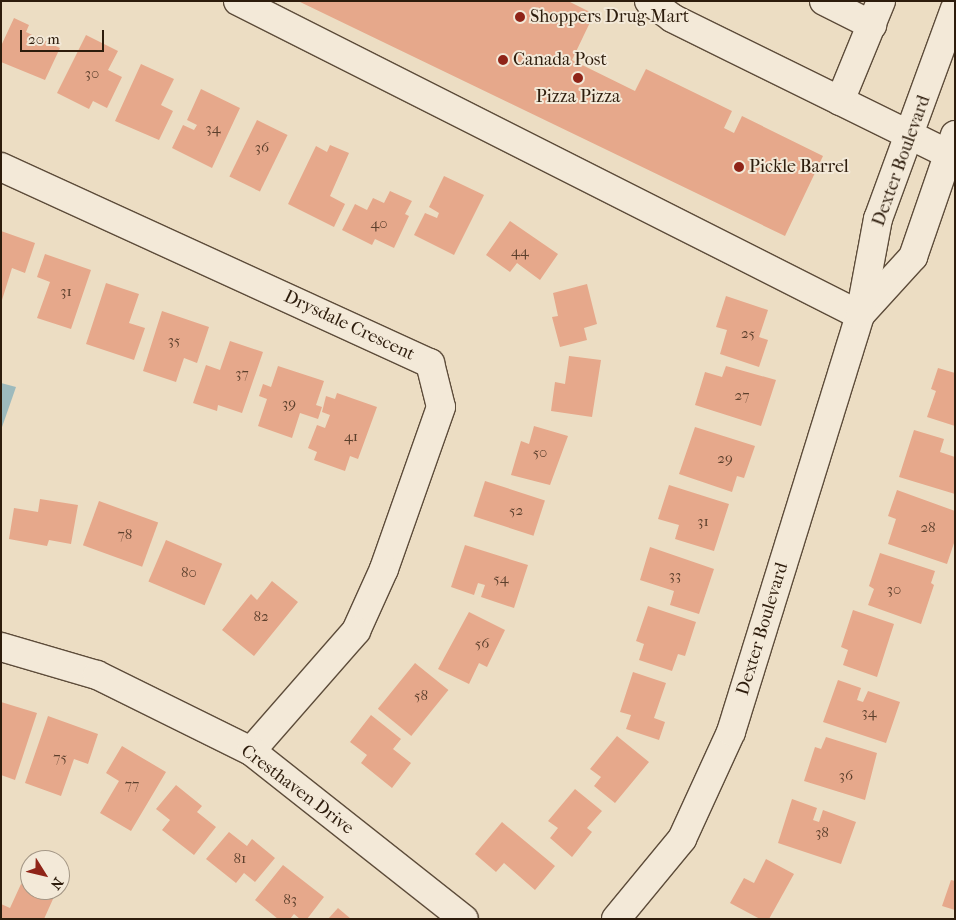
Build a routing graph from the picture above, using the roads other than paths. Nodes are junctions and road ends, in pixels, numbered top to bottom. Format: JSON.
{"nodes":[{"id":1,"x":238,"y":1,"type":"edge"},
{"id":2,"x":649,"y":1,"type":"edge"},
{"id":3,"x":824,"y":1,"type":"edge"},
{"id":4,"x":955,"y":9,"type":"edge"},
{"id":5,"x":677,"y":10,"type":"edge"},
{"id":6,"x":877,"y":13,"type":"edge"},
{"id":7,"x":840,"y":101,"type":"junction"},
{"id":8,"x":910,"y":135,"type":"junction"},
{"id":9,"x":953,"y":149,"type":"edge"},
{"id":10,"x":1,"y":167,"type":"edge"},
{"id":11,"x":860,"y":315,"type":"junction"},
{"id":12,"x":1,"y":647,"type":"edge"},
{"id":13,"x":251,"y":751,"type":"junction"},
{"id":14,"x":464,"y":919,"type":"edge"},
{"id":15,"x":616,"y":919,"type":"edge"}],
"edges":[{"from":1,"to":11,"type":"street"},
{"from":2,"to":5,"type":"street"},
{"from":3,"to":6,"type":"street"},
{"from":4,"to":8,"type":"street","name":"Dexter Boulevard"},
{"from":5,"to":7,"type":"street"},
{"from":6,"to":7,"type":"street"},
{"from":7,"to":8,"type":"street"},
{"from":8,"to":9,"type":"street"},
{"from":8,"to":11,"type":"street","name":"Dexter Boulevard"},
{"from":9,"to":11,"type":"street","name":"Dexter Boulevard"},
{"from":10,"to":13,"type":"street","name":"Drysdale Crescent"},
{"from":11,"to":15,"type":"street","name":"Dexter Boulevard"},
{"from":12,"to":13,"type":"street","name":"Cresthaven Drive"},
{"from":13,"to":14,"type":"street","name":"Cresthaven Drive"}]}
